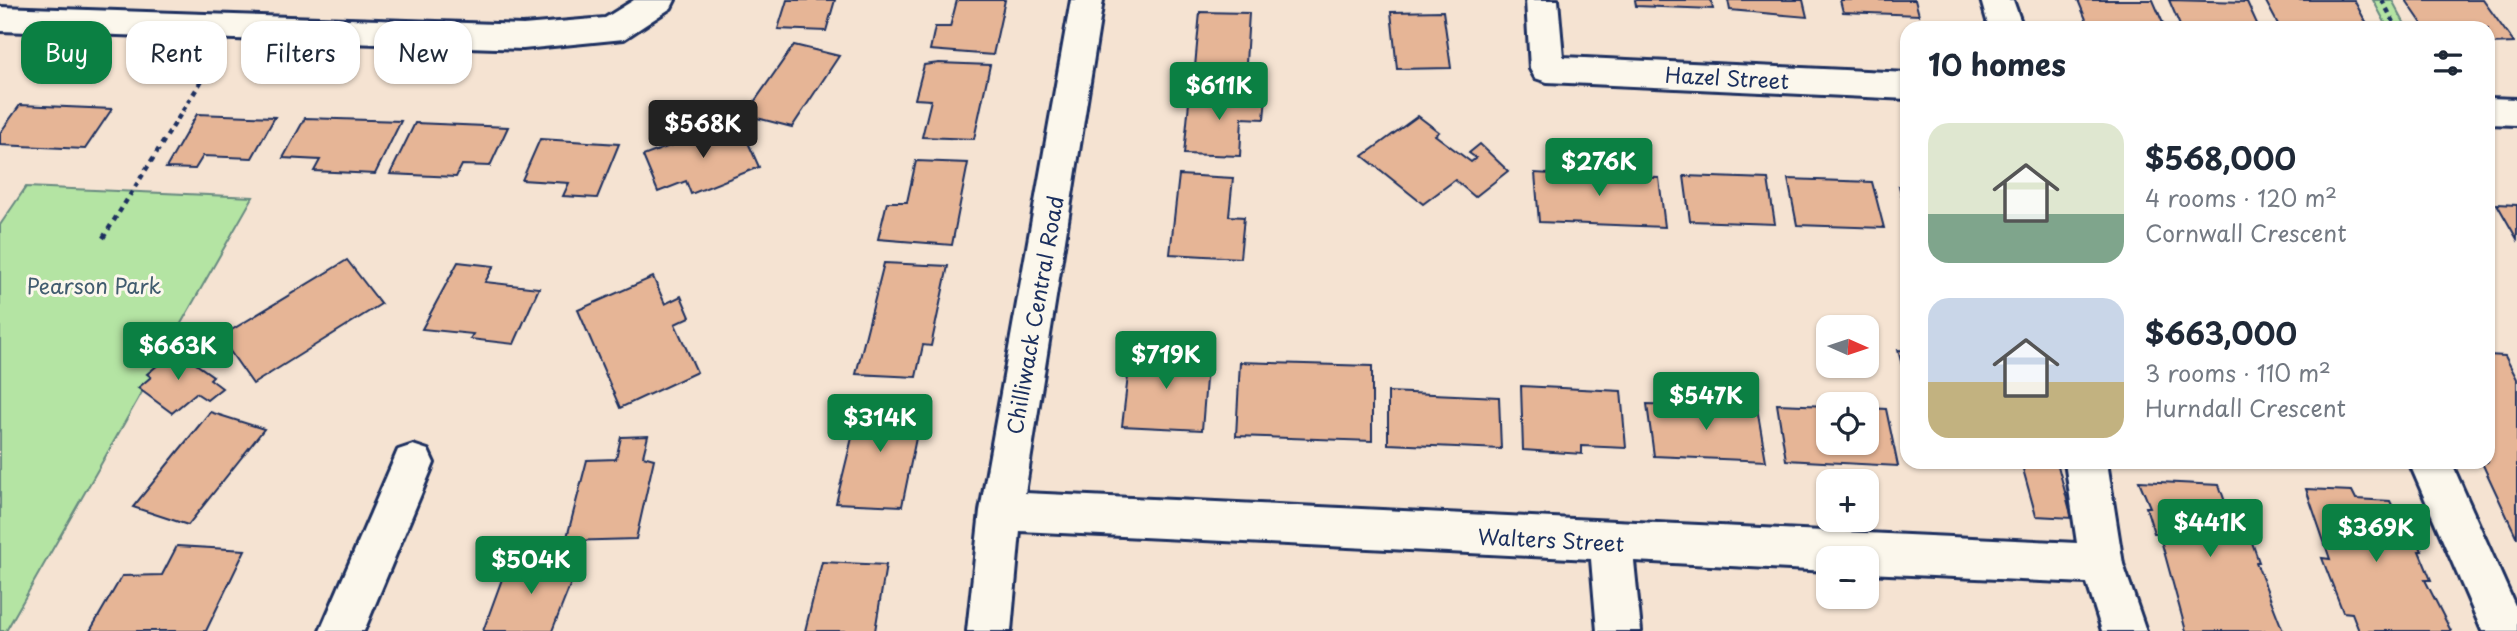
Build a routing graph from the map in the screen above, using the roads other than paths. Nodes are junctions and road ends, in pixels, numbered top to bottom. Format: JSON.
{"nodes":[{"id":1,"x":659,"y":0,"type":"edge"},
{"id":2,"x":1087,"y":0,"type":"edge"},
{"id":3,"x":1542,"y":0,"type":"edge"},
{"id":4,"x":1997,"y":0,"type":"edge"},
{"id":5,"x":0,"y":19,"type":"edge"},
{"id":6,"x":2004,"y":21,"type":"edge"},
{"id":7,"x":1900,"y":86,"type":"edge"},
{"id":8,"x":2495,"y":111,"type":"edge"},
{"id":9,"x":2517,"y":112,"type":"edge"},
{"id":10,"x":413,"y":463,"type":"dead end"},
{"id":11,"x":2087,"y":469,"type":"edge"},
{"id":12,"x":2424,"y":469,"type":"edge"},
{"id":13,"x":1001,"y":511,"type":"junction"},
{"id":14,"x":1611,"y":542,"type":"junction"},
{"id":15,"x":2102,"y":565,"type":"junction"},
{"id":16,"x":342,"y":631,"type":"edge"},
{"id":17,"x":989,"y":631,"type":"edge"},
{"id":18,"x":1619,"y":631,"type":"edge"},
{"id":19,"x":2124,"y":631,"type":"edge"},
{"id":20,"x":2504,"y":631,"type":"edge"}],
"edges":[{"from":1,"to":5,"type":"street"},
{"from":2,"to":13,"type":"street","name":"Chilliwack Central Road"},
{"from":3,"to":7,"type":"street","name":"Hazel Street"},
{"from":4,"to":6,"type":"street"},
{"from":8,"to":9,"type":"street"},
{"from":10,"to":16,"type":"street"},
{"from":11,"to":15,"type":"street"},
{"from":12,"to":20,"type":"street"},
{"from":13,"to":14,"type":"street","name":"Walters Street"},
{"from":13,"to":17,"type":"street","name":"Chilliwack Central Road"},
{"from":14,"to":15,"type":"street","name":"Walters Street"},
{"from":14,"to":18,"type":"street"},
{"from":15,"to":19,"type":"street"}]}
